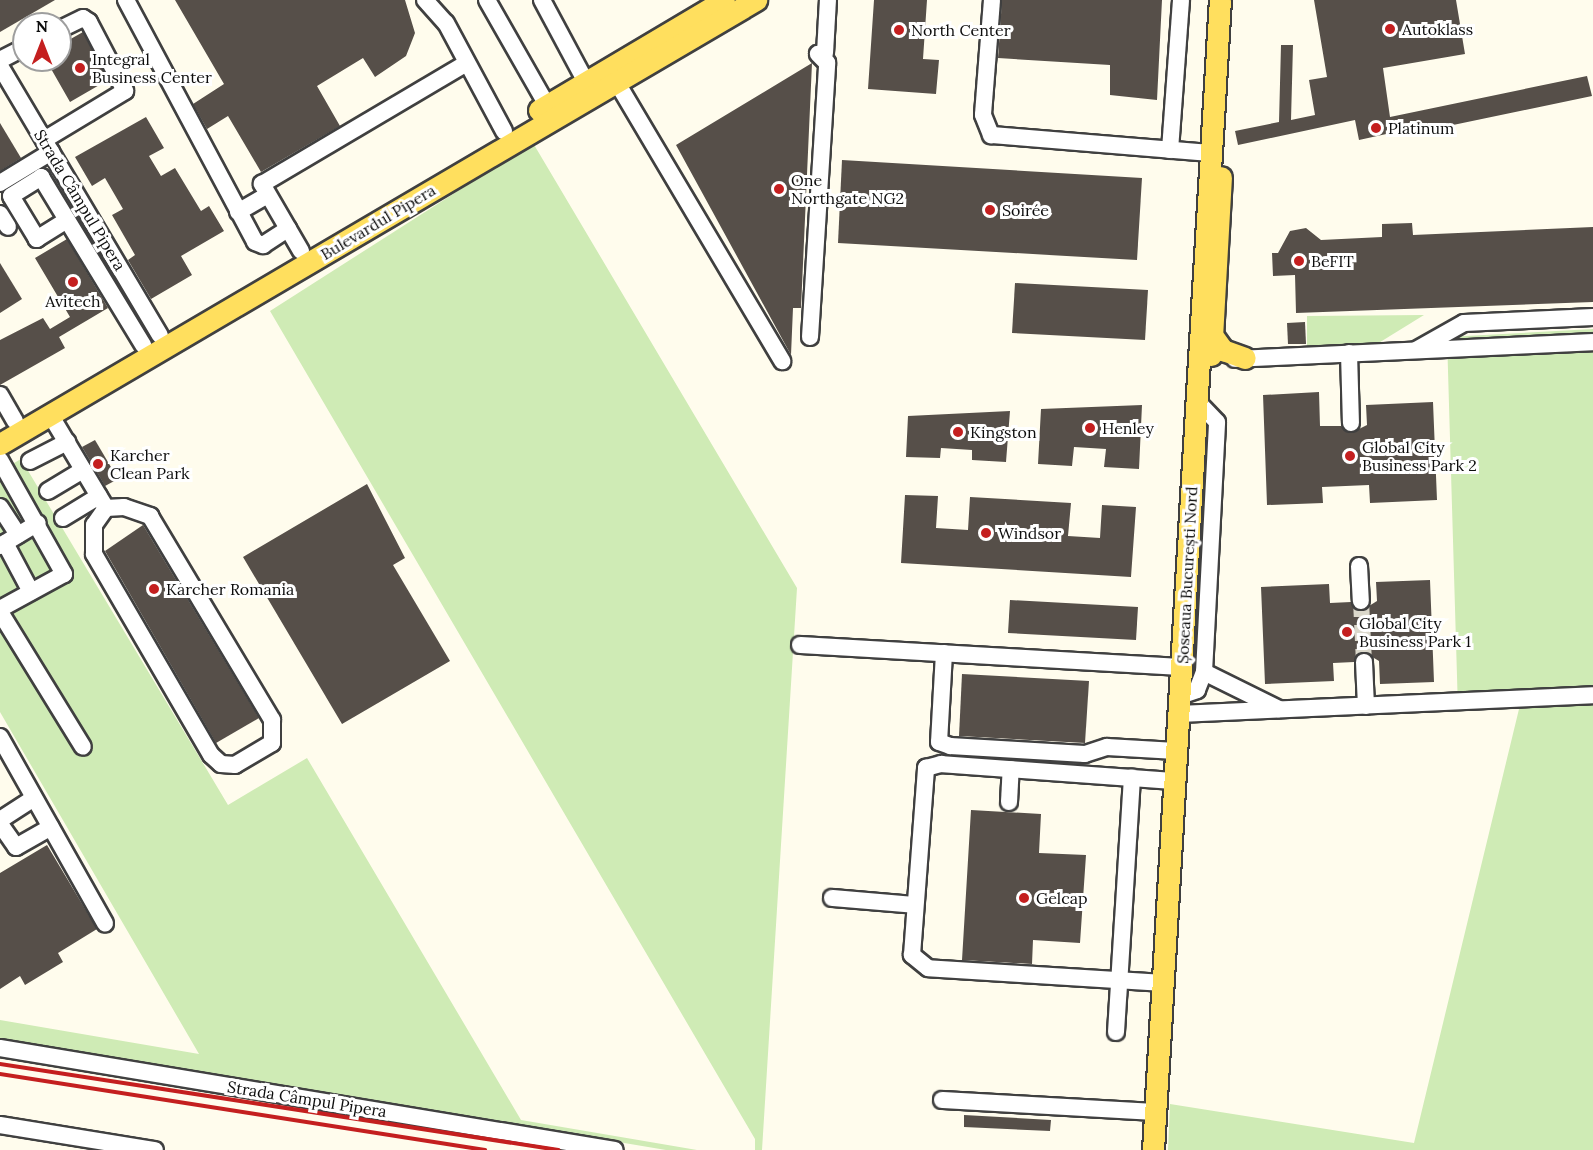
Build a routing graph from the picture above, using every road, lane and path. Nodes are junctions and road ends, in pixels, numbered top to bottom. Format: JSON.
{"nodes":[{"id":1,"x":126,"y":0,"type":"edge"},
{"id":2,"x":425,"y":0,"type":"edge"},
{"id":3,"x":486,"y":0,"type":"edge"},
{"id":4,"x":542,"y":0,"type":"edge"},
{"id":5,"x":724,"y":0,"type":"edge"},
{"id":6,"x":756,"y":0,"type":"edge"},
{"id":7,"x":828,"y":0,"type":"edge"},
{"id":8,"x":992,"y":0,"type":"edge"},
{"id":9,"x":1180,"y":0,"type":"edge"},
{"id":10,"x":1220,"y":0,"type":"edge"},
{"id":11,"x":72,"y":23,"type":"edge"},
{"id":12,"x":465,"y":64,"type":"junction"},
{"id":13,"x":0,"y":66,"type":"edge"},
{"id":14,"x":616,"y":81,"type":"junction"},
{"id":15,"x":586,"y":82,"type":"junction"},
{"id":16,"x":547,"y":105,"type":"junction"},
{"id":17,"x":504,"y":131,"type":"junction"},
{"id":18,"x":48,"y":146,"type":"junction"},
{"id":19,"x":1170,"y":150,"type":"junction"},
{"id":20,"x":1211,"y":153,"type":"junction"},
{"id":21,"x":0,"y":183,"type":"edge"},
{"id":22,"x":268,"y":195,"type":"junction"},
{"id":23,"x":238,"y":212,"type":"junction"},
{"id":24,"x":67,"y":220,"type":"dead end"},
{"id":25,"x":288,"y":229,"type":"junction"},
{"id":26,"x":301,"y":251,"type":"junction"},
{"id":27,"x":1202,"y":307,"type":"junction"},
{"id":28,"x":1593,"y":317,"type":"edge"},
{"id":29,"x":810,"y":338,"type":"dead end"},
{"id":30,"x":152,"y":340,"type":"junction"},
{"id":31,"x":1214,"y":341,"type":"junction"},
{"id":32,"x":1593,"y":342,"type":"edge"},
{"id":33,"x":1416,"y":350,"type":"junction"},
{"id":34,"x":1348,"y":353,"type":"junction"},
{"id":35,"x":1245,"y":358,"type":"junction"},
{"id":36,"x":783,"y":360,"type":"dead end"},
{"id":37,"x":1203,"y":370,"type":"junction"},
{"id":38,"x":0,"y":394,"type":"edge"},
{"id":39,"x":1197,"y":401,"type":"junction"},
{"id":40,"x":51,"y":416,"type":"junction"},
{"id":41,"x":1351,"y":423,"type":"dead end"},
{"id":42,"x":8,"y":425,"type":"edge"},
{"id":43,"x":67,"y":442,"type":"junction"},
{"id":44,"x":0,"y":444,"type":"edge"},
{"id":45,"x":0,"y":460,"type":"edge"},
{"id":46,"x":30,"y":461,"type":"dead end"},
{"id":47,"x":83,"y":470,"type":"junction"},
{"id":48,"x":48,"y":491,"type":"dead end"},
{"id":49,"x":103,"y":502,"type":"junction"},
{"id":50,"x":0,"y":507,"type":"edge"},
{"id":51,"x":63,"y":518,"type":"dead end"},
{"id":52,"x":38,"y":523,"type":"junction"},
{"id":53,"x":8,"y":541,"type":"edge"},
{"id":54,"x":1359,"y":566,"type":"dead end"},
{"id":55,"x":31,"y":592,"type":"junction"},
{"id":56,"x":1361,"y":601,"type":"tunnel mouth"},
{"id":57,"x":0,"y":611,"type":"edge"},
{"id":58,"x":800,"y":645,"type":"dead end"},
{"id":59,"x":944,"y":653,"type":"junction"},
{"id":60,"x":1364,"y":662,"type":"tunnel mouth"},
{"id":61,"x":1181,"y":667,"type":"junction"},
{"id":62,"x":1204,"y":672,"type":"junction"},
{"id":63,"x":1593,"y":695,"type":"edge"},
{"id":64,"x":1179,"y":705,"type":"junction"},
{"id":65,"x":1366,"y":706,"type":"junction"},
{"id":66,"x":1281,"y":710,"type":"junction"},
{"id":67,"x":0,"y":737,"type":"edge"},
{"id":68,"x":83,"y":747,"type":"dead end"},
{"id":69,"x":1176,"y":751,"type":"junction"},
{"id":70,"x":1011,"y":769,"type":"junction"},
{"id":71,"x":1132,"y":778,"type":"junction"},
{"id":72,"x":1175,"y":781,"type":"junction"},
{"id":73,"x":34,"y":798,"type":"junction"},
{"id":74,"x":1009,"y":802,"type":"dead end"},
{"id":75,"x":0,"y":822,"type":"edge"},
{"id":76,"x":51,"y":827,"type":"junction"},
{"id":77,"x":832,"y":898,"type":"dead end"},
{"id":78,"x":915,"y":904,"type":"junction"},
{"id":79,"x":105,"y":922,"type":"dead end"},
{"id":80,"x":1119,"y":980,"type":"junction"},
{"id":81,"x":1164,"y":983,"type":"junction"},
{"id":82,"x":1116,"y":1032,"type":"dead end"},
{"id":83,"x":0,"y":1048,"type":"edge"},
{"id":84,"x":942,"y":1100,"type":"dead end"},
{"id":85,"x":1156,"y":1112,"type":"junction"},
{"id":86,"x":0,"y":1125,"type":"edge"},
{"id":87,"x":155,"y":1150,"type":"edge"},
{"id":88,"x":615,"y":1150,"type":"edge"},
{"id":89,"x":1153,"y":1150,"type":"edge"}],
"edges":[{"from":1,"to":23,"type":"street"},
{"from":2,"to":12,"type":"street"},
{"from":3,"to":16,"type":"street"},
{"from":4,"to":15,"type":"street"},
{"from":5,"to":15,"type":"main road","name":"Bulevardul Pipera"},
{"from":6,"to":14,"type":"main road","name":"Bulevardul Pipera"},
{"from":7,"to":29,"type":"street"},
{"from":8,"to":19,"type":"street"},
{"from":9,"to":19,"type":"street"},
{"from":10,"to":20,"type":"main road","name":"Șoseaua București Nord"},
{"from":11,"to":18,"type":"street"},
{"from":12,"to":17,"type":"street"},
{"from":12,"to":22,"type":"street"},
{"from":13,"to":18,"type":"street","name":"Strada Câmpul Pipera"},
{"from":14,"to":36,"type":"street"},
{"from":14,"to":40,"type":"main road","name":"Bulevardul Pipera"},
{"from":15,"to":16,"type":"main road","name":"Bulevardul Pipera"},
{"from":16,"to":17,"type":"main road","name":"Bulevardul Pipera"},
{"from":17,"to":26,"type":"main road","name":"Bulevardul Pipera"},
{"from":18,"to":21,"type":"street"},
{"from":18,"to":30,"type":"street","name":"Strada Câmpul Pipera"},
{"from":19,"to":20,"type":"street"},
{"from":20,"to":27,"type":"main road","name":"Șoseaua București Nord"},
{"from":20,"to":31,"type":"main road"},
{"from":22,"to":23,"type":"street"},
{"from":22,"to":25,"type":"street"},
{"from":23,"to":25,"type":"street"},
{"from":24,"to":30,"type":"street"},
{"from":25,"to":26,"type":"street"},
{"from":26,"to":30,"type":"main road","name":"Bulevardul Pipera"},
{"from":27,"to":31,"type":"main road"},
{"from":27,"to":37,"type":"main road","name":"Șoseaua București Nord"},
{"from":28,"to":33,"type":"street"},
{"from":30,"to":42,"type":"main road","name":"Bulevardul Pipera"},
{"from":31,"to":35,"type":"main road"},
{"from":31,"to":37,"type":"main road"},
{"from":32,"to":33,"type":"street"},
{"from":33,"to":34,"type":"street"},
{"from":34,"to":35,"type":"street"},
{"from":34,"to":41,"type":"street"},
{"from":35,"to":37,"type":"street"},
{"from":37,"to":39,"type":"main road","name":"Șoseaua București Nord"},
{"from":38,"to":42,"type":"street"},
{"from":39,"to":61,"type":"main road","name":"Șoseaua București Nord"},
{"from":39,"to":62,"type":"street"},
{"from":40,"to":43,"type":"street"},
{"from":40,"to":44,"type":"main road","name":"Bulevardul Pipera"},
{"from":43,"to":46,"type":"street"},
{"from":43,"to":47,"type":"street"},
{"from":45,"to":52,"type":"street"},
{"from":47,"to":48,"type":"street"},
{"from":47,"to":49,"type":"street"},
{"from":49,"to":49,"type":"street"},
{"from":49,"to":51,"type":"street"},
{"from":50,"to":53,"type":"street"},
{"from":52,"to":53,"type":"street"},
{"from":52,"to":55,"type":"street"},
{"from":53,"to":55,"type":"street"},
{"from":54,"to":56,"type":"street"},
{"from":55,"to":57,"type":"street"},
{"from":57,"to":68,"type":"street"},
{"from":58,"to":59,"type":"street"},
{"from":59,"to":61,"type":"street"},
{"from":59,"to":69,"type":"street"},
{"from":60,"to":65,"type":"street"},
{"from":61,"to":64,"type":"main road","name":"Șoseaua București Nord"},
{"from":62,"to":64,"type":"street"},
{"from":62,"to":66,"type":"street"},
{"from":63,"to":65,"type":"street"},
{"from":64,"to":66,"type":"street"},
{"from":64,"to":69,"type":"main road","name":"Șoseaua București Nord"},
{"from":65,"to":66,"type":"street"},
{"from":67,"to":73,"type":"street"},
{"from":69,"to":72,"type":"main road","name":"Șoseaua București Nord"},
{"from":70,"to":71,"type":"street"},
{"from":70,"to":74,"type":"street"},
{"from":70,"to":78,"type":"street"},
{"from":71,"to":72,"type":"street"},
{"from":71,"to":80,"type":"street"},
{"from":72,"to":81,"type":"main road","name":"Șoseaua București Nord"},
{"from":73,"to":75,"type":"street"},
{"from":73,"to":76,"type":"street"},
{"from":75,"to":76,"type":"street"},
{"from":76,"to":79,"type":"street"},
{"from":77,"to":78,"type":"street"},
{"from":78,"to":80,"type":"street"},
{"from":80,"to":81,"type":"street"},
{"from":80,"to":82,"type":"street"},
{"from":81,"to":85,"type":"main road","name":"Șoseaua București Nord"},
{"from":83,"to":88,"type":"street","name":"Strada Câmpul Pipera"},
{"from":84,"to":85,"type":"street"},
{"from":85,"to":89,"type":"main road","name":"Șoseaua București Nord"},
{"from":86,"to":87,"type":"street"}]}
